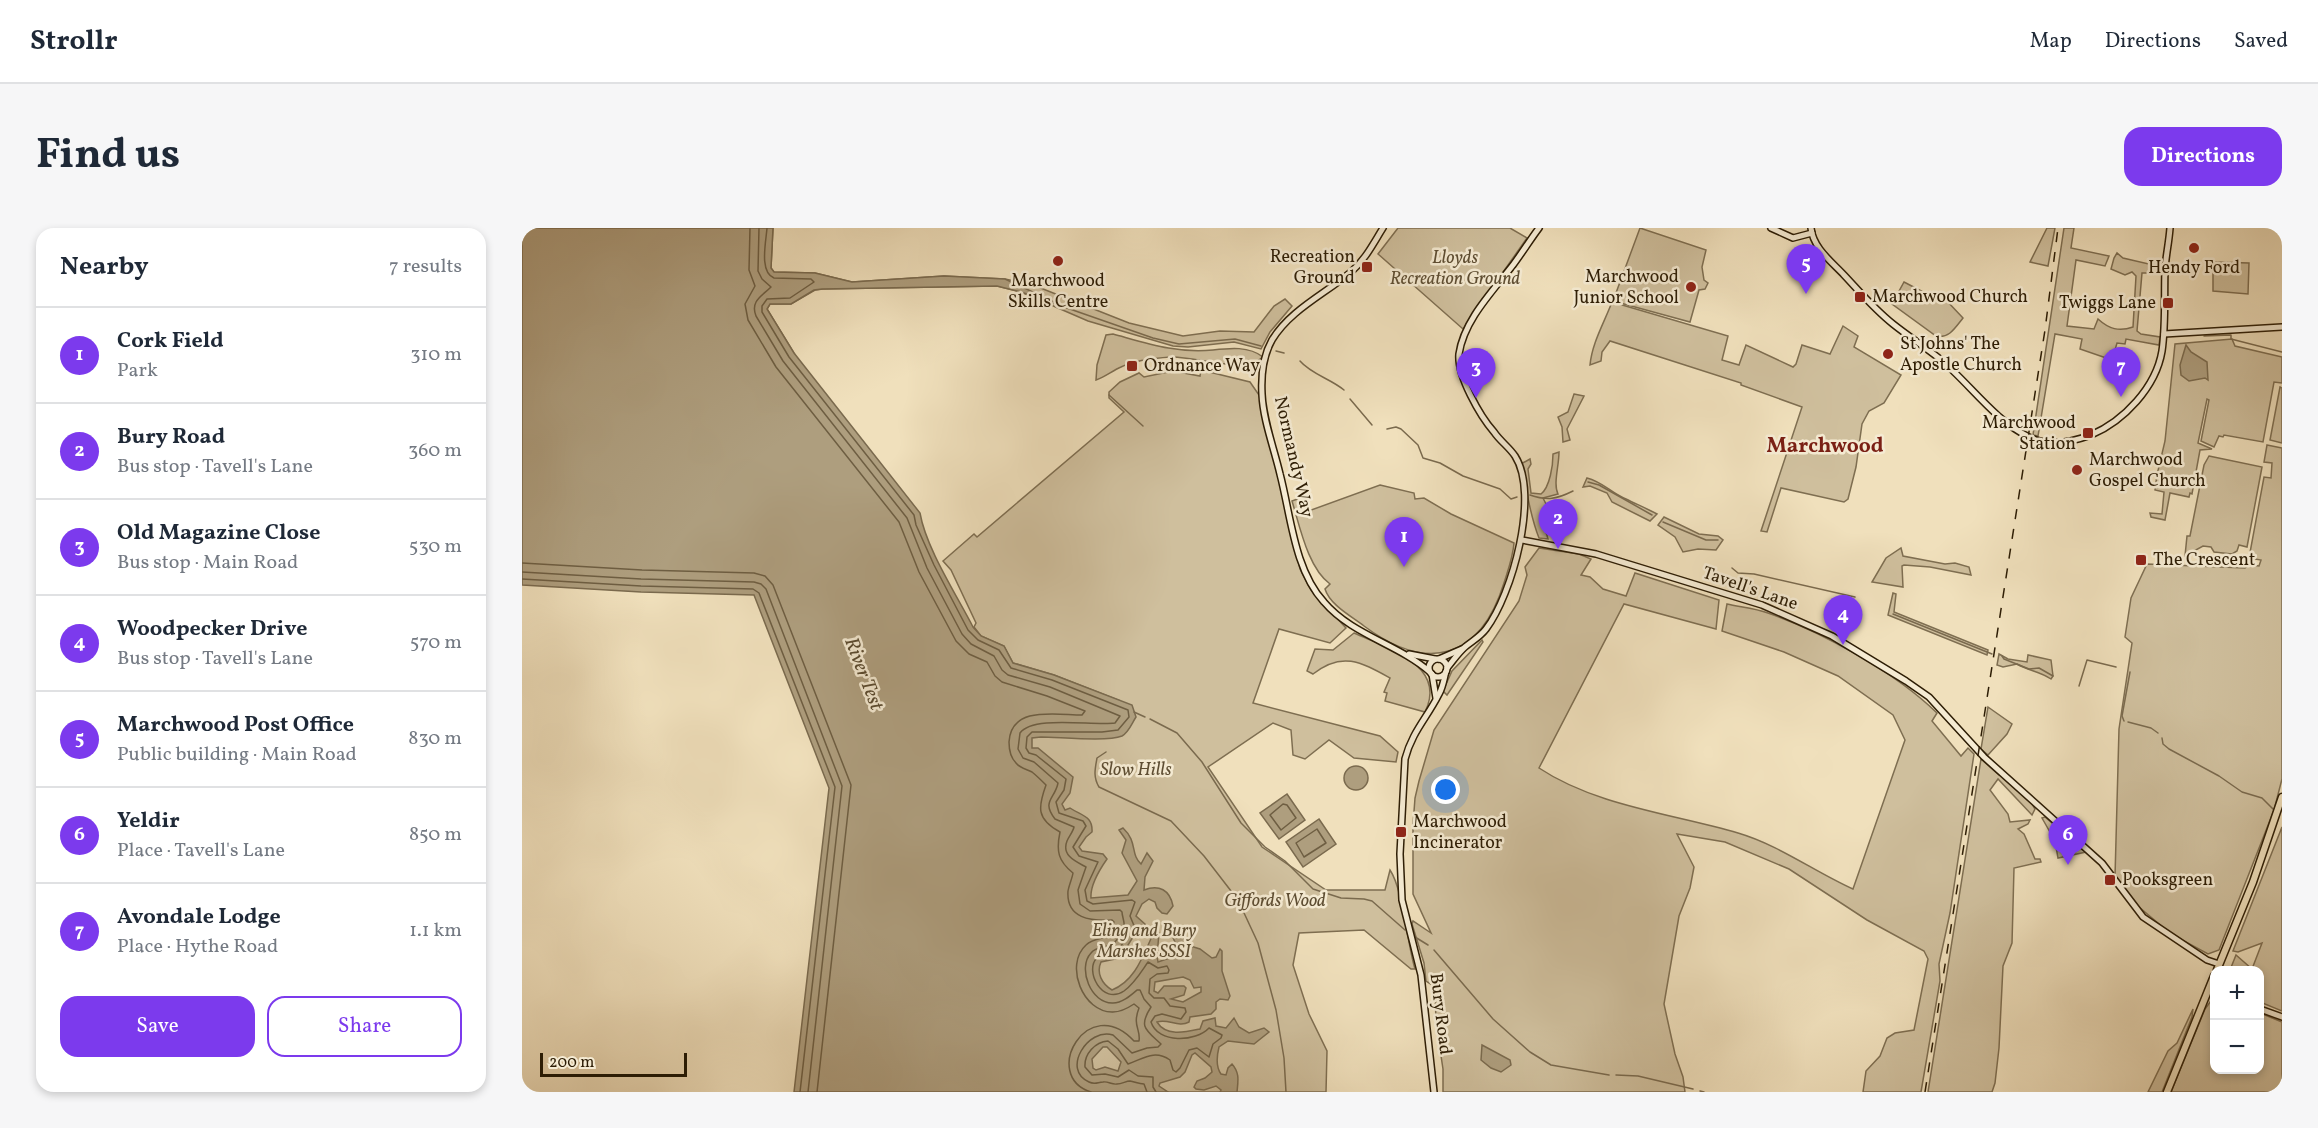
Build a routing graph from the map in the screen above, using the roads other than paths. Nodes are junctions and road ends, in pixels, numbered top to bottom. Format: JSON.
{"nodes":[{"id":1,"x":1383,"y":228,"type":"edge"},
{"id":2,"x":1539,"y":228,"type":"edge"},
{"id":3,"x":1771,"y":228,"type":"edge"},
{"id":4,"x":2170,"y":228,"type":"edge"},
{"id":5,"x":1811,"y":231,"type":"edge"},
{"id":6,"x":2282,"y":327,"type":"edge"},
{"id":7,"x":2164,"y":334,"type":"junction"},
{"id":8,"x":1522,"y":540,"type":"junction"},
{"id":9,"x":1463,"y":649,"type":"junction"},
{"id":10,"x":1404,"y":653,"type":"junction"},
{"id":11,"x":1437,"y":659,"type":"junction"},
{"id":12,"x":1447,"y":669,"type":"junction"},
{"id":13,"x":1431,"y":673,"type":"junction"},
{"id":14,"x":1436,"y":699,"type":"junction"},
{"id":15,"x":2282,"y":797,"type":"edge"},
{"id":16,"x":2216,"y":966,"type":"edge"},
{"id":17,"x":2218,"y":966,"type":"edge"},
{"id":18,"x":2210,"y":994,"type":"edge"},
{"id":19,"x":2264,"y":1011,"type":"edge"},
{"id":20,"x":2282,"y":1017,"type":"edge"},
{"id":21,"x":1434,"y":1092,"type":"edge"},
{"id":22,"x":2167,"y":1092,"type":"edge"}],
"edges":[{"from":1,"to":10,"type":"street","name":"Normandy Way"},
{"from":2,"to":8,"type":"street"},
{"from":3,"to":5,"type":"street"},
{"from":4,"to":7,"type":"street"},
{"from":5,"to":7,"type":"street"},
{"from":6,"to":7,"type":"street"},
{"from":8,"to":9,"type":"street"},
{"from":8,"to":16,"type":"street","name":"Tavell's Lane"},
{"from":9,"to":11,"type":"street"},
{"from":9,"to":12,"type":"street"},
{"from":10,"to":11,"type":"street","name":"Normandy Way"},
{"from":10,"to":13,"type":"street","name":"Normandy Way"},
{"from":11,"to":12,"type":"street"},
{"from":11,"to":13,"type":"street"},
{"from":12,"to":13,"type":"street"},
{"from":12,"to":14,"type":"street","name":"Bury Road"},
{"from":13,"to":14,"type":"street"},
{"from":14,"to":21,"type":"street","name":"Bury Road"},
{"from":15,"to":17,"type":"main road"},
{"from":18,"to":22,"type":"main road"},
{"from":19,"to":20,"type":"street"}]}
